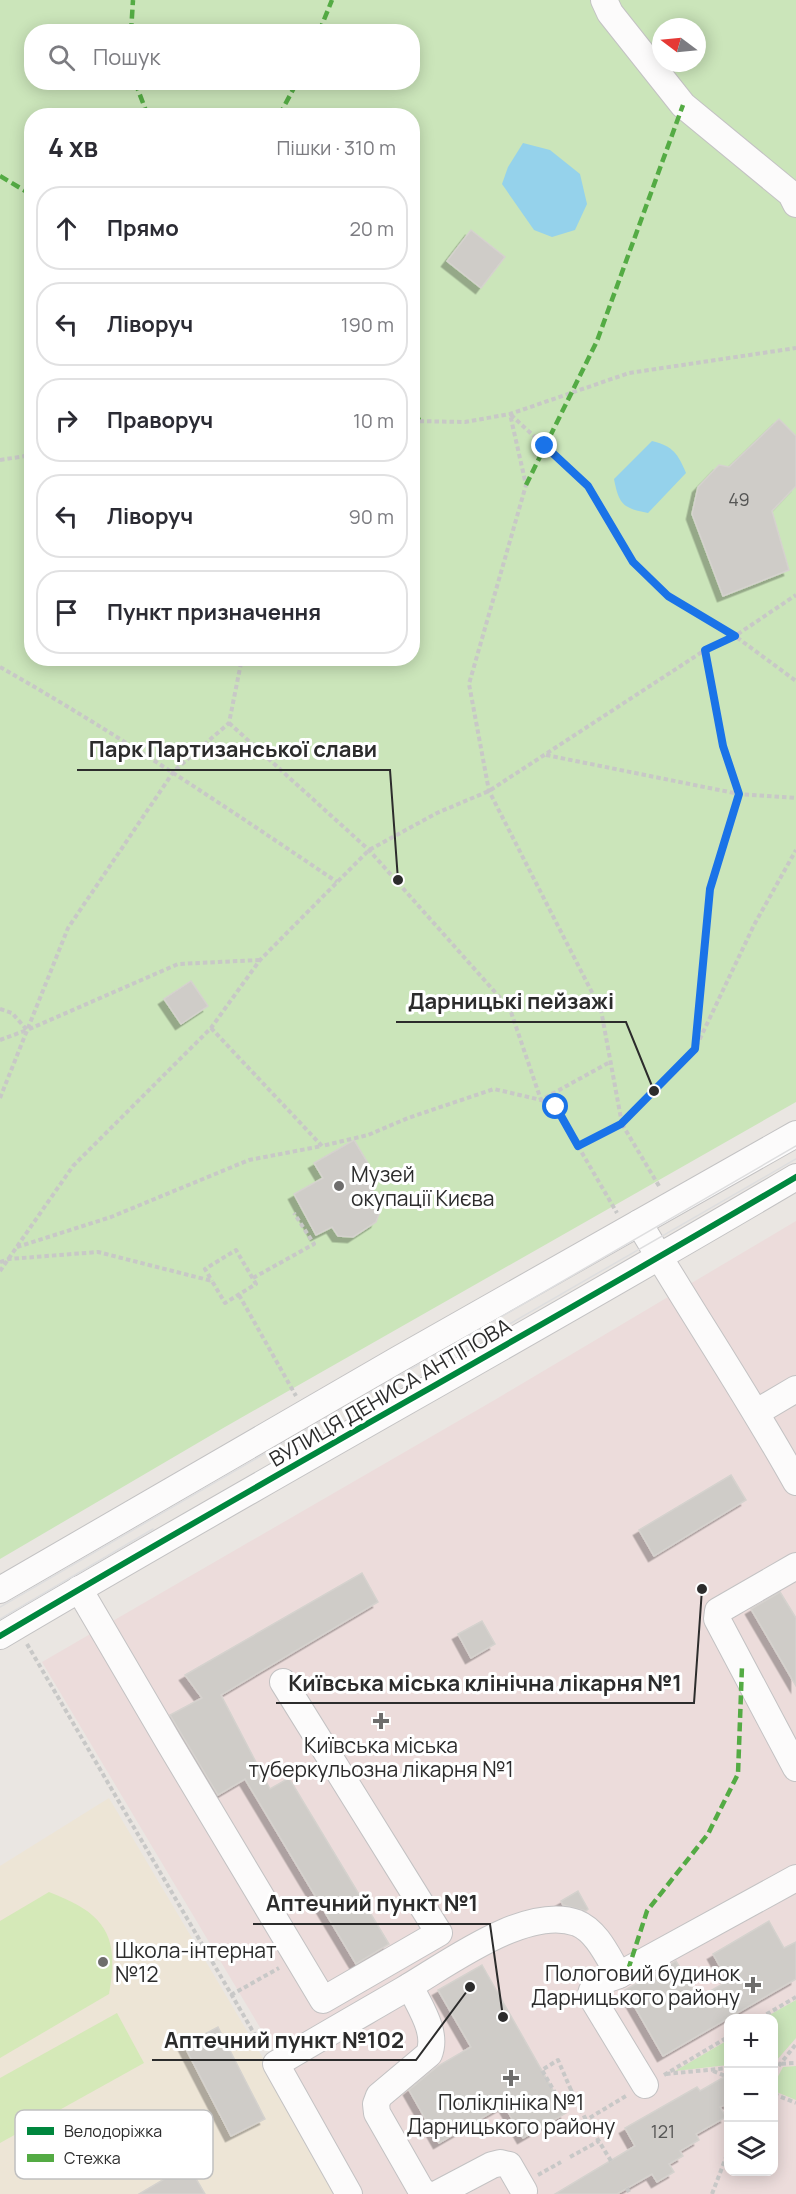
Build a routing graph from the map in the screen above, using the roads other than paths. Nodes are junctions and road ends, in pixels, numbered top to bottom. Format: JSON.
{"nodes":[{"id":1,"x":604,"y":0,"type":"edge"},
{"id":2,"x":796,"y":204,"type":"edge"},
{"id":3,"x":796,"y":1134,"type":"edge"},
{"id":4,"x":796,"y":1177,"type":"edge"},
{"id":5,"x":628,"y":1219,"type":"junction"},
{"id":6,"x":660,"y":1258,"type":"junction"},
{"id":7,"x":796,"y":1389,"type":"edge"},
{"id":8,"x":756,"y":1412,"type":"junction"},
{"id":9,"x":796,"y":1482,"type":"edge"},
{"id":10,"x":796,"y":1566,"type":"edge"},
{"id":11,"x":80,"y":1589,"type":"junction"},
{"id":12,"x":0,"y":1590,"type":"edge"},
{"id":13,"x":0,"y":1636,"type":"edge"},
{"id":14,"x":283,"y":1682,"type":"dead end"},
{"id":15,"x":796,"y":1768,"type":"edge"},
{"id":16,"x":796,"y":1878,"type":"edge"},
{"id":17,"x":620,"y":1975,"type":"junction"},
{"id":18,"x":411,"y":1986,"type":"junction"},
{"id":19,"x":655,"y":2080,"type":"road end"},
{"id":20,"x":524,"y":2191,"type":"dead end"},
{"id":21,"x":349,"y":2194,"type":"edge"},
{"id":22,"x":428,"y":2194,"type":"edge"},
{"id":23,"x":437,"y":2194,"type":"edge"}],
"edges":[{"from":1,"to":2,"type":"street"},
{"from":3,"to":5,"type":"street","name":"ВУЛИЦЯ ДЕНИСА АНТІПОВА"},
{"from":4,"to":6,"type":"street","name":"ВУЛИЦЯ ДЕНИСА АНТІПОВА"},
{"from":5,"to":6,"type":"street"},
{"from":5,"to":12,"type":"street","name":"ВУЛИЦЯ ДЕНИСА АНТІПОВА"},
{"from":6,"to":8,"type":"street"},
{"from":6,"to":11,"type":"street","name":"ВУЛИЦЯ ДЕНИСА АНТІПОВА"},
{"from":7,"to":8,"type":"street"},
{"from":8,"to":9,"type":"street"},
{"from":10,"to":15,"type":"street"},
{"from":11,"to":13,"type":"street","name":"ВУЛИЦЯ ДЕНИСА АНТІПОВА"},
{"from":11,"to":14,"type":"street"},
{"from":16,"to":17,"type":"street"},
{"from":17,"to":18,"type":"street"},
{"from":17,"to":19,"type":"street"},
{"from":18,"to":21,"type":"street"},
{"from":18,"to":22,"type":"street"},
{"from":20,"to":23,"type":"street"}]}
